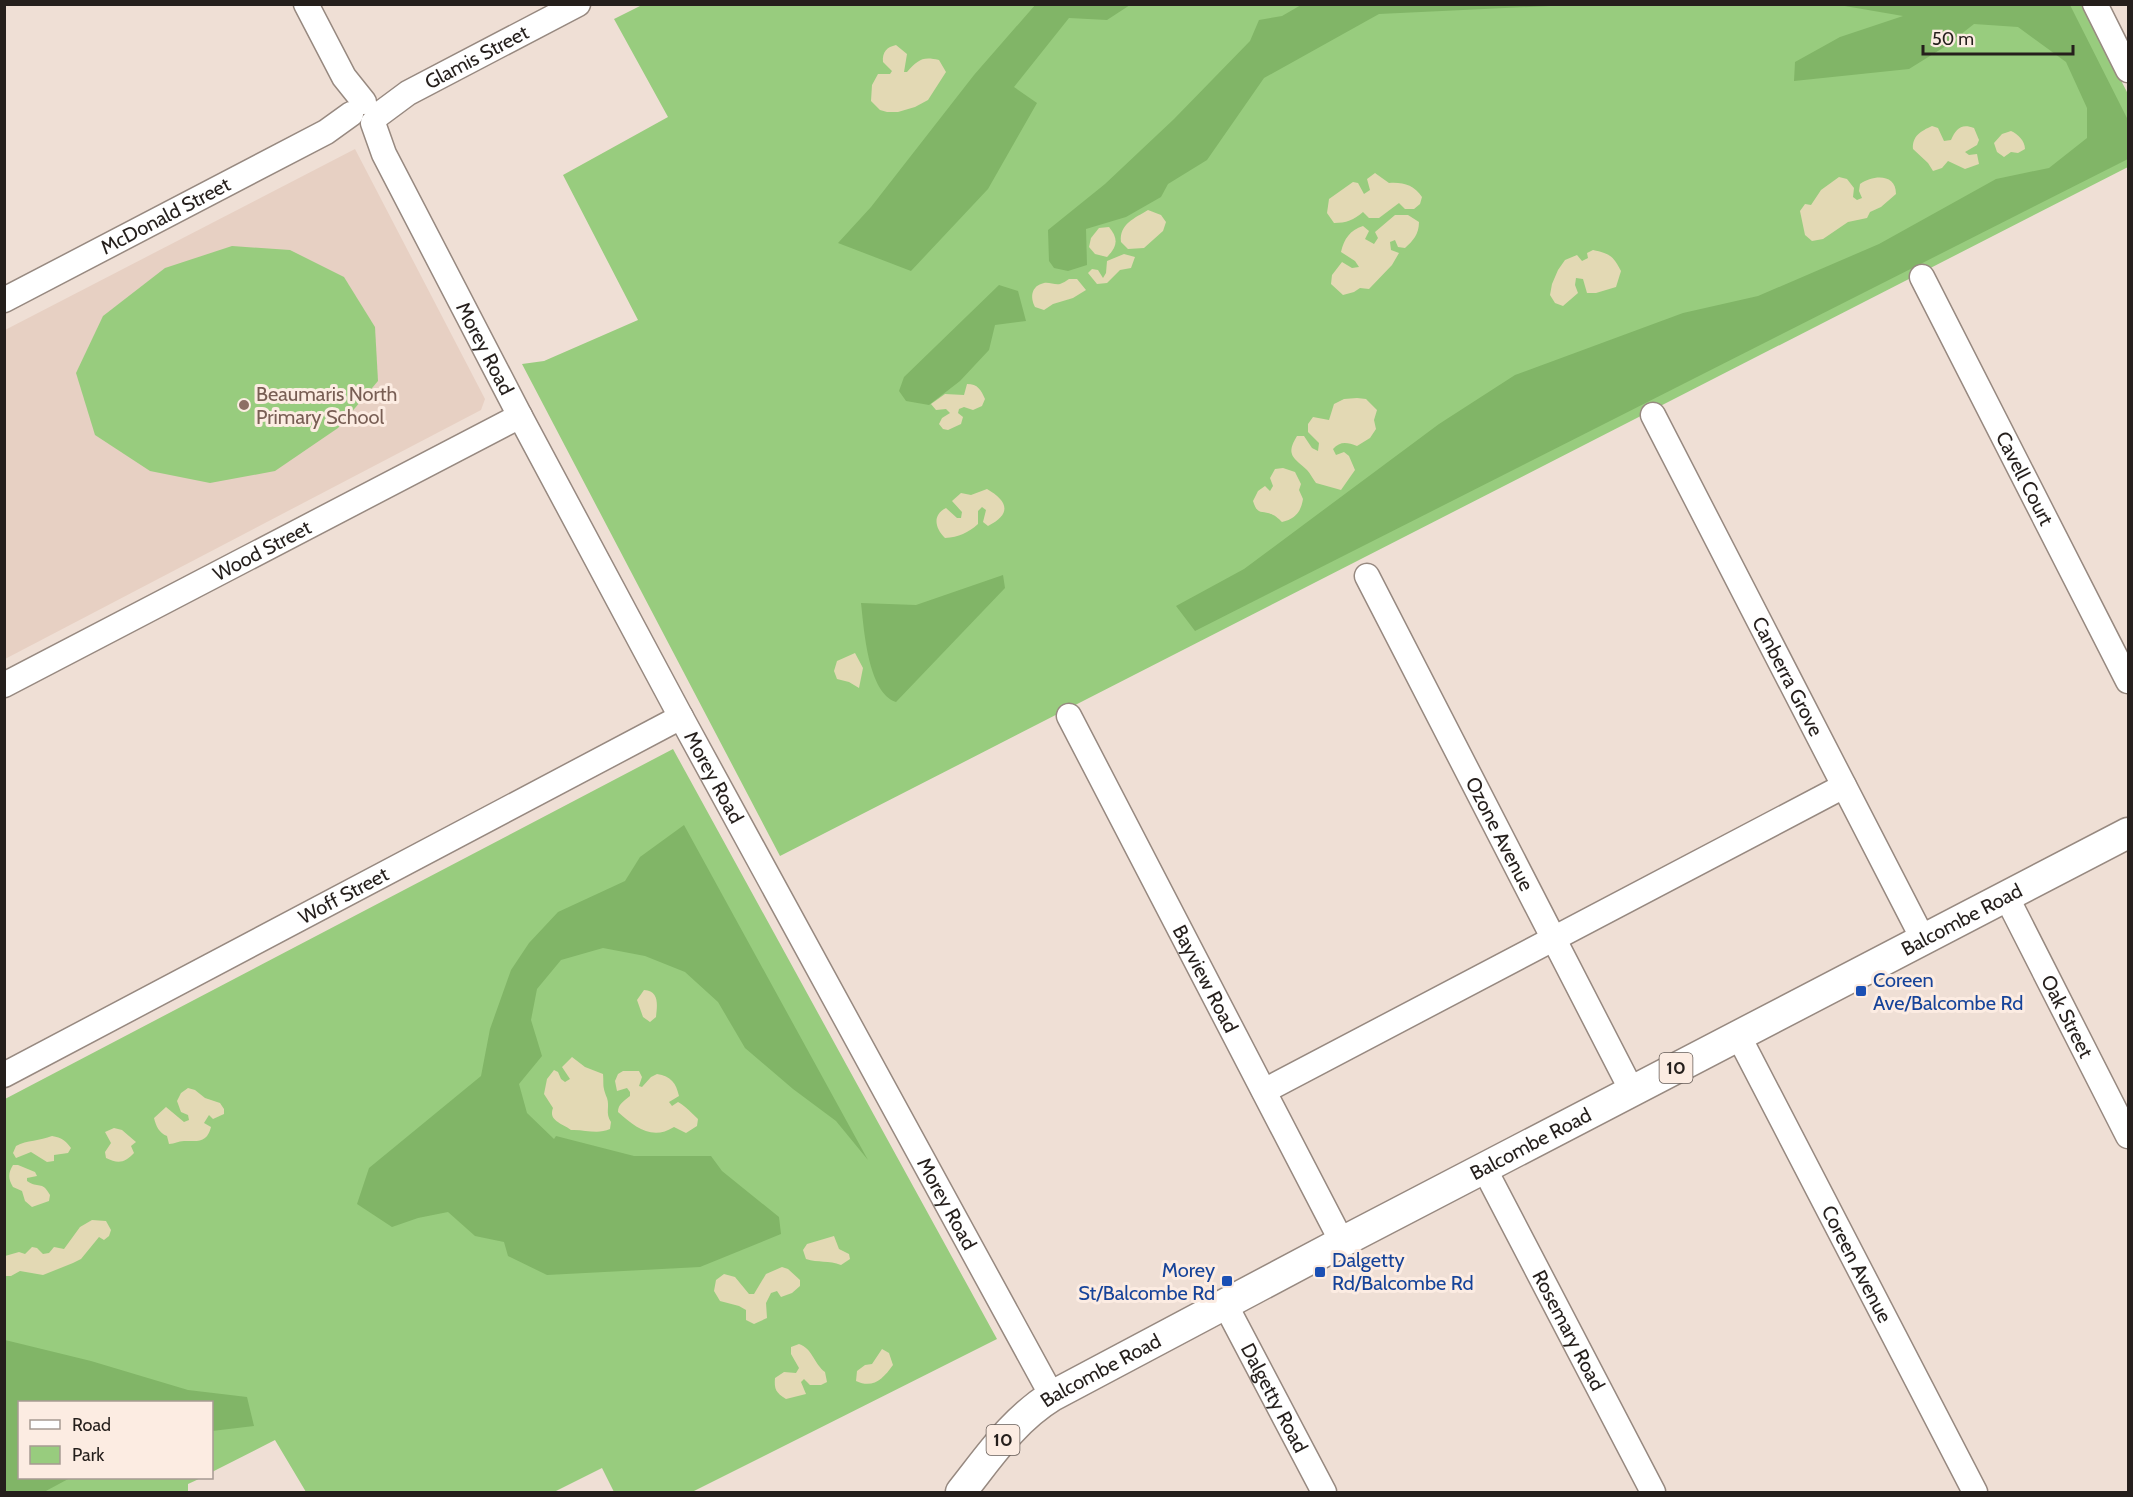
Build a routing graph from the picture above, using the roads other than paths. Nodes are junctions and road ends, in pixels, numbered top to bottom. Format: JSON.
{"nodes":[{"id":1,"x":306,"y":4,"type":"edge"},
{"id":2,"x":578,"y":4,"type":"edge"},
{"id":3,"x":2095,"y":4,"type":"edge"},
{"id":4,"x":2128,"y":70,"type":"edge"},
{"id":5,"x":364,"y":115,"type":"junction"},
{"id":6,"x":1922,"y":277,"type":"dead end"},
{"id":7,"x":4,"y":300,"type":"edge"},
{"id":8,"x":1653,"y":415,"type":"dead end"},
{"id":9,"x":520,"y":416,"type":"junction"},
{"id":10,"x":1367,"y":576,"type":"dead end"},
{"id":11,"x":2128,"y":681,"type":"edge"},
{"id":12,"x":4,"y":685,"type":"edge"},
{"id":13,"x":1069,"y":716,"type":"dead end"},
{"id":14,"x":681,"y":717,"type":"junction"},
{"id":15,"x":1844,"y":786,"type":"junction"},
{"id":16,"x":2128,"y":833,"type":"edge"},
{"id":17,"x":2006,"y":896,"type":"junction"},
{"id":18,"x":1554,"y":939,"type":"junction"},
{"id":19,"x":1923,"y":939,"type":"junction"},
{"id":20,"x":1738,"y":1035,"type":"junction"},
{"id":21,"x":4,"y":1075,"type":"edge"},
{"id":22,"x":1264,"y":1090,"type":"junction"},
{"id":23,"x":1632,"y":1091,"type":"junction"},
{"id":24,"x":2128,"y":1136,"type":"edge"},
{"id":25,"x":1484,"y":1168,"type":"junction"},
{"id":26,"x":1341,"y":1242,"type":"junction"},
{"id":27,"x":1225,"y":1304,"type":"junction"},
{"id":28,"x":1052,"y":1396,"type":"junction"},
{"id":29,"x":961,"y":1492,"type":"edge"},
{"id":30,"x":1324,"y":1492,"type":"edge"},
{"id":31,"x":1653,"y":1492,"type":"edge"},
{"id":32,"x":1975,"y":1492,"type":"edge"}],
"edges":[{"from":1,"to":5,"type":"street","name":"Morey Road"},
{"from":2,"to":5,"type":"street","name":"Glamis Street"},
{"from":3,"to":4,"type":"street"},
{"from":5,"to":7,"type":"street","name":"McDonald Street"},
{"from":5,"to":9,"type":"street","name":"Morey Road"},
{"from":6,"to":11,"type":"street","name":"Cavell Court"},
{"from":8,"to":15,"type":"street","name":"Canberra Grove"},
{"from":9,"to":12,"type":"street","name":"Wood Street"},
{"from":9,"to":14,"type":"street","name":"Morey Road"},
{"from":10,"to":18,"type":"street","name":"Ozone Avenue"},
{"from":13,"to":22,"type":"street","name":"Bayview Road"},
{"from":14,"to":21,"type":"street","name":"Woff Street"},
{"from":14,"to":28,"type":"street","name":"Morey Road"},
{"from":15,"to":18,"type":"street"},
{"from":15,"to":19,"type":"street","name":"Canberra Grove"},
{"from":16,"to":17,"type":"main road","name":"Balcombe Road","number":"10"},
{"from":17,"to":19,"type":"main road","name":"Balcombe Road","number":"10"},
{"from":17,"to":24,"type":"street","name":"Oak Street"},
{"from":18,"to":22,"type":"street"},
{"from":18,"to":23,"type":"street","name":"Ozone Avenue"},
{"from":19,"to":20,"type":"main road","name":"Balcombe Road","number":"10"},
{"from":20,"to":23,"type":"main road","name":"Balcombe Road","number":"10"},
{"from":20,"to":32,"type":"street","name":"Coreen Avenue"},
{"from":22,"to":26,"type":"street","name":"Bayview Road"},
{"from":23,"to":25,"type":"main road","name":"Balcombe Road","number":"10"},
{"from":25,"to":26,"type":"main road","name":"Balcombe Road","number":"10"},
{"from":25,"to":31,"type":"street","name":"Rosemary Road"},
{"from":26,"to":27,"type":"main road","name":"Balcombe Road","number":"10"},
{"from":27,"to":28,"type":"main road","name":"Balcombe Road","number":"10"},
{"from":27,"to":30,"type":"street","name":"Dalgetty Road"},
{"from":28,"to":29,"type":"main road","name":"Balcombe Road","number":"10"}]}
